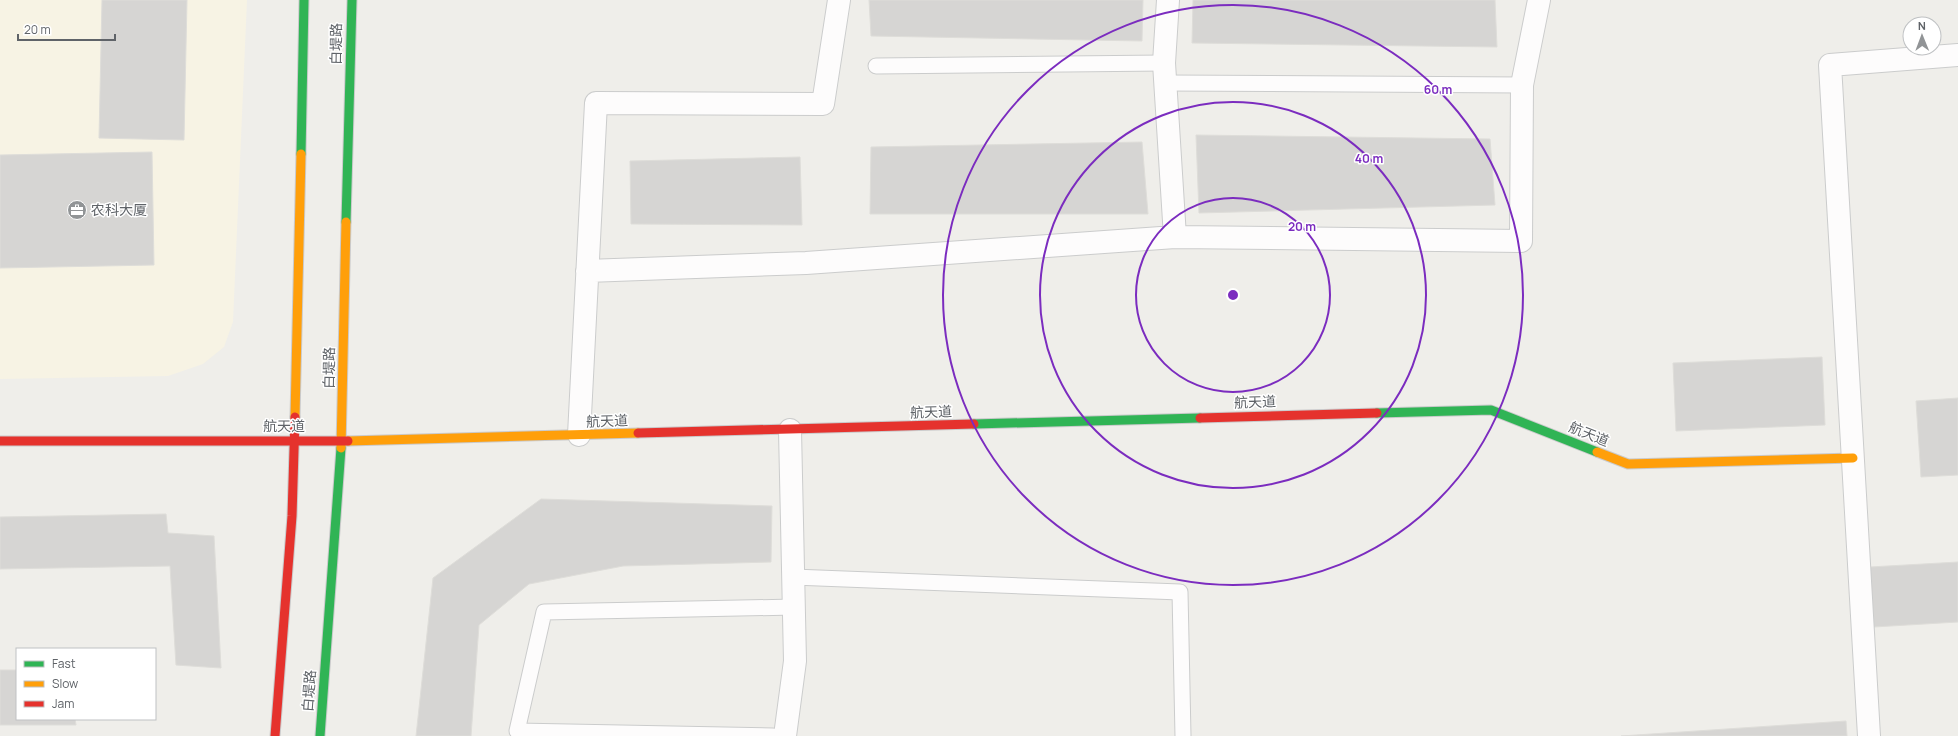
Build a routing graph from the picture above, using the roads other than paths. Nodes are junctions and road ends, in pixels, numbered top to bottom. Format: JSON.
{"nodes":[{"id":1,"x":304,"y":0,"type":"edge"},
{"id":2,"x":352,"y":0,"type":"edge"},
{"id":3,"x":839,"y":0,"type":"edge"},
{"id":4,"x":1168,"y":0,"type":"edge"},
{"id":5,"x":1539,"y":0,"type":"edge"},
{"id":6,"x":1958,"y":55,"type":"edge"},
{"id":7,"x":876,"y":66,"type":"dead end"},
{"id":8,"x":1164,"y":73,"type":"junction"},
{"id":9,"x":1522,"y":85,"type":"junction"},
{"id":10,"x":1175,"y":237,"type":"junction"},
{"id":11,"x":587,"y":271,"type":"junction"},
{"id":12,"x":790,"y":430,"type":"junction"},
{"id":13,"x":579,"y":435,"type":"junction"},
{"id":14,"x":295,"y":440,"type":"junction"},
{"id":15,"x":0,"y":441,"type":"edge"},
{"id":16,"x":341,"y":441,"type":"junction"},
{"id":17,"x":1853,"y":458,"type":"junction"},
{"id":18,"x":793,"y":578,"type":"junction"},
{"id":19,"x":794,"y":607,"type":"junction"},
{"id":20,"x":274,"y":736,"type":"edge"},
{"id":21,"x":320,"y":736,"type":"edge"},
{"id":22,"x":773,"y":736,"type":"edge"},
{"id":23,"x":785,"y":736,"type":"edge"},
{"id":24,"x":1183,"y":736,"type":"edge"},
{"id":25,"x":1869,"y":736,"type":"edge"}],
"edges":[{"from":1,"to":14,"type":"street"},
{"from":2,"to":16,"type":"street","name":"白堤路"},
{"from":3,"to":11,"type":"street"},
{"from":4,"to":8,"type":"street"},
{"from":5,"to":9,"type":"street"},
{"from":6,"to":17,"type":"street"},
{"from":7,"to":8,"type":"lane"},
{"from":8,"to":9,"type":"lane"},
{"from":8,"to":10,"type":"street"},
{"from":9,"to":10,"type":"street"},
{"from":10,"to":11,"type":"street"},
{"from":11,"to":13,"type":"street"},
{"from":12,"to":13,"type":"street","name":"航天道"},
{"from":12,"to":17,"type":"street","name":"航天道"},
{"from":12,"to":18,"type":"street"},
{"from":13,"to":16,"type":"street","name":"航天道"},
{"from":14,"to":15,"type":"street","name":"航天道"},
{"from":14,"to":16,"type":"street","name":"航天道"},
{"from":14,"to":20,"type":"street"},
{"from":16,"to":21,"type":"street","name":"白堤路"},
{"from":17,"to":25,"type":"street"},
{"from":18,"to":19,"type":"street"},
{"from":18,"to":24,"type":"lane"},
{"from":19,"to":22,"type":"lane"},
{"from":19,"to":23,"type":"street"}]}
